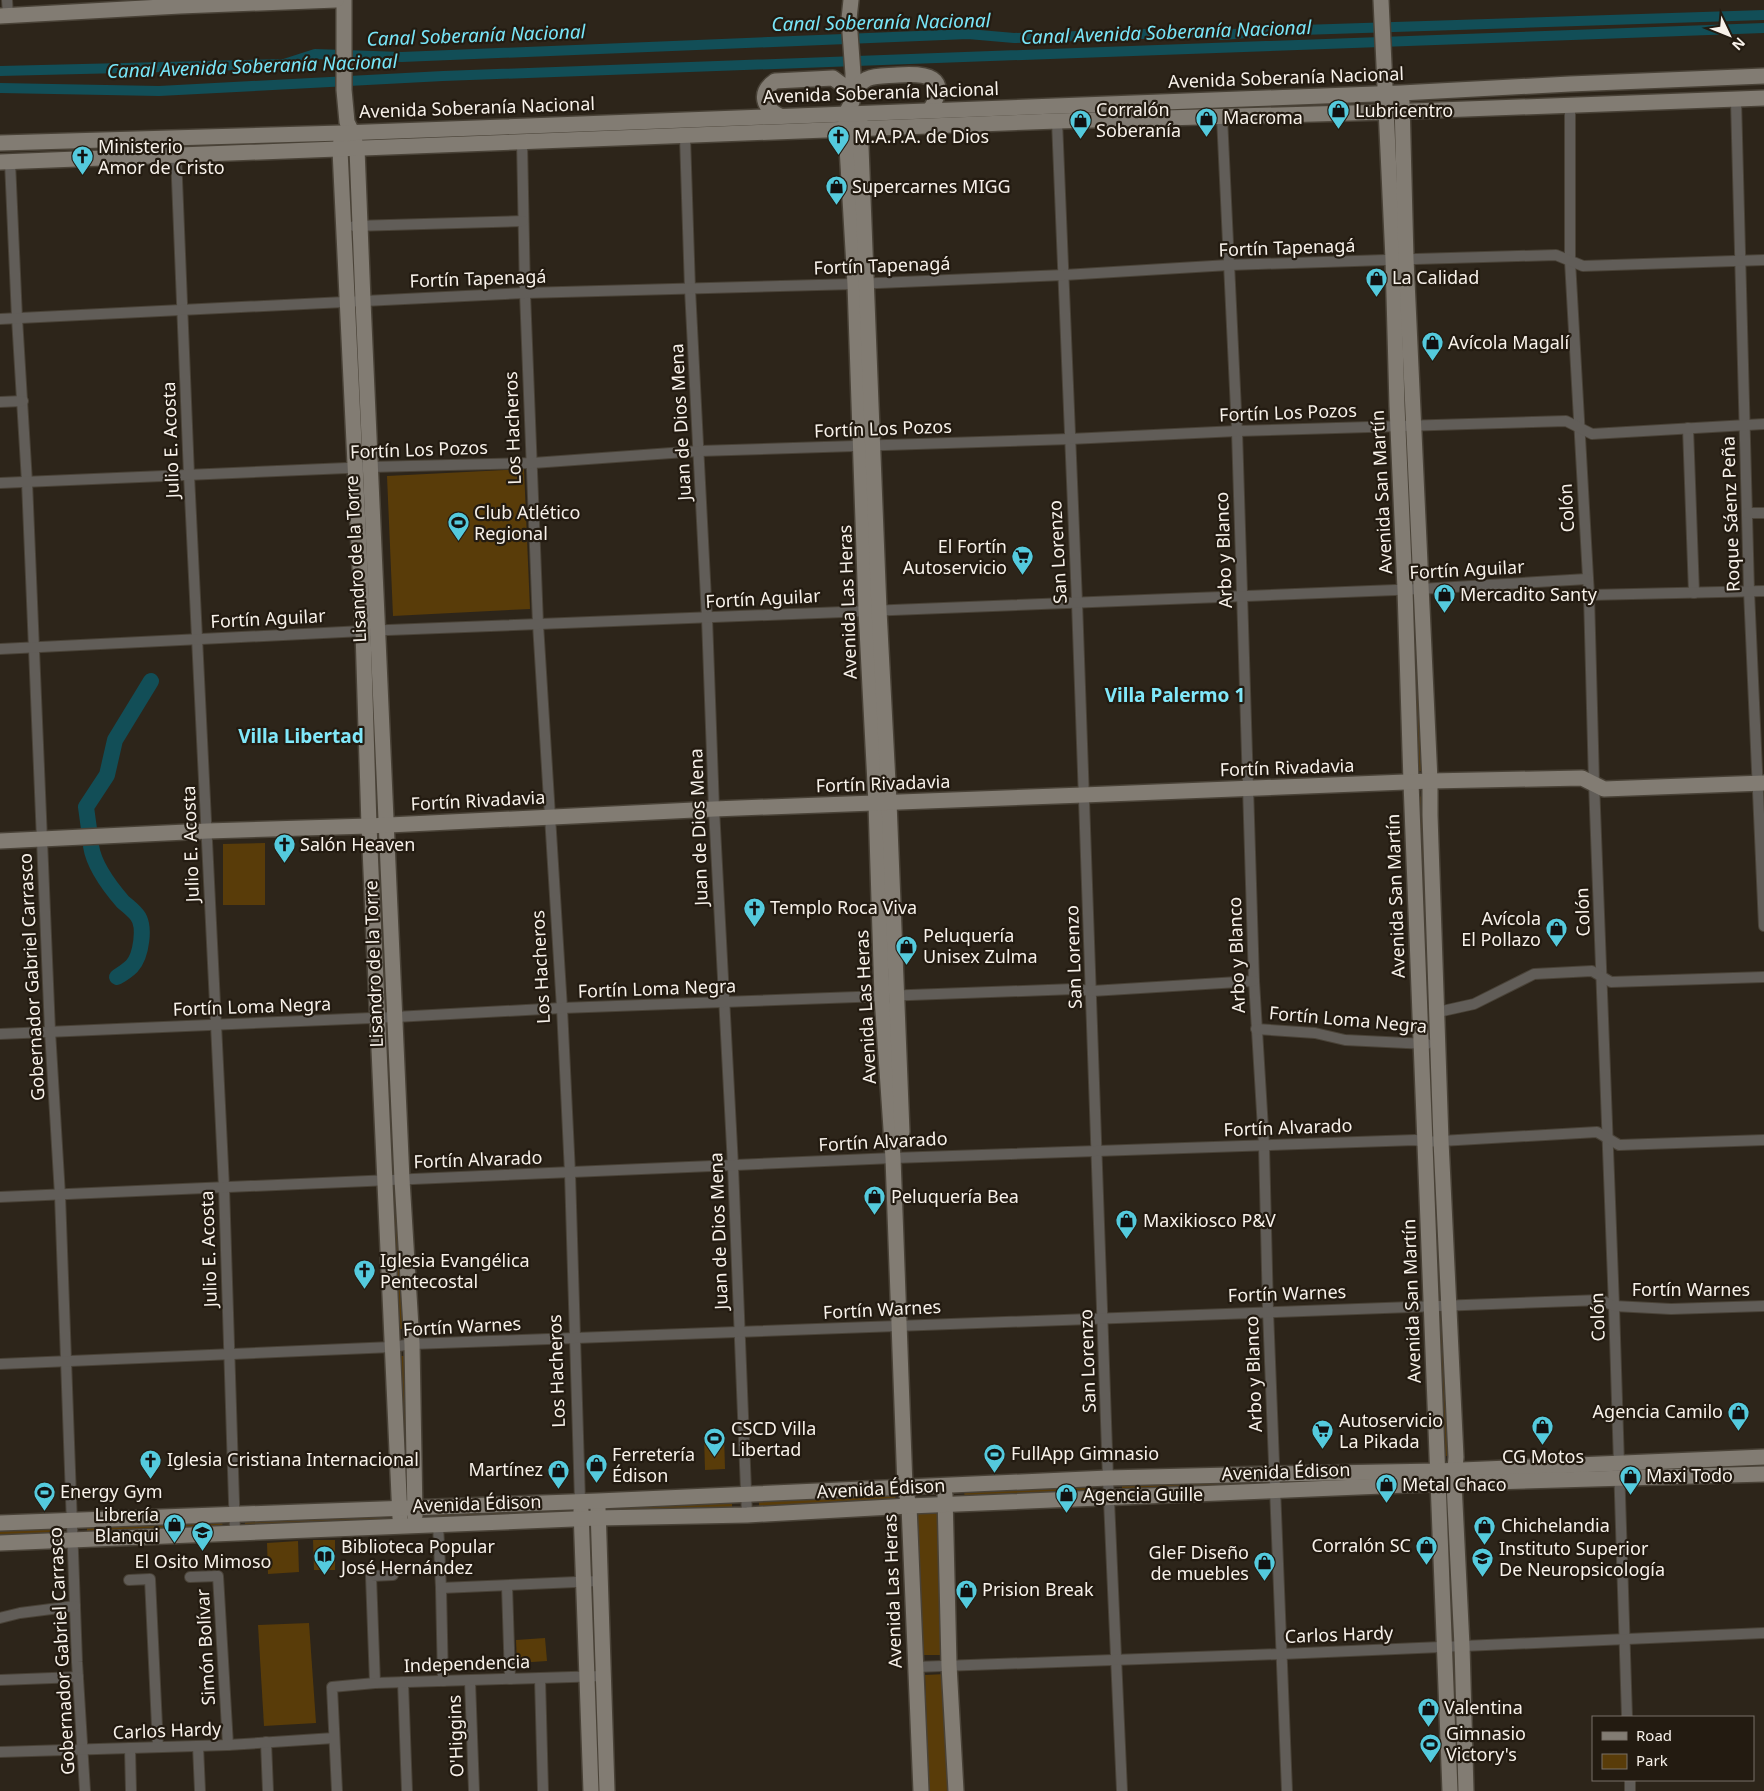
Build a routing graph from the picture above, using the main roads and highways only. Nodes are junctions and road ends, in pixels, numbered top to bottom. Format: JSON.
{"nodes":[{"id":1,"x":336,"y":0,"type":"edge"},
{"id":2,"x":344,"y":0,"type":"edge"},
{"id":3,"x":851,"y":0,"type":"edge"},
{"id":4,"x":180,"y":3,"type":"edge"},
{"id":5,"x":1381,"y":8,"type":"edge"},
{"id":6,"x":4,"y":16,"type":"edge"},
{"id":7,"x":1764,"y":76,"type":"edge"},
{"id":8,"x":1401,"y":93,"type":"junction"},
{"id":9,"x":1385,"y":94,"type":"junction"},
{"id":10,"x":1764,"y":98,"type":"edge"},
{"id":11,"x":1168,"y":101,"type":"junction"},
{"id":12,"x":852,"y":105,"type":"junction"},
{"id":13,"x":930,"y":110,"type":"junction"},
{"id":14,"x":1386,"y":112,"type":"junction"},
{"id":15,"x":1402,"y":112,"type":"junction"},
{"id":16,"x":780,"y":116,"type":"junction"},
{"id":17,"x":1076,"y":121,"type":"junction"},
{"id":18,"x":571,"y":124,"type":"junction"},
{"id":19,"x":347,"y":129,"type":"junction"},
{"id":20,"x":853,"y":130,"type":"junction"},
{"id":21,"x":656,"y":138,"type":"junction"},
{"id":22,"x":0,"y":143,"type":"edge"},
{"id":23,"x":357,"y":149,"type":"junction"},
{"id":24,"x":340,"y":150,"type":"junction"},
{"id":25,"x":5,"y":162,"type":"edge"},
{"id":26,"x":1399,"y":259,"type":"junction"},
{"id":27,"x":363,"y":467,"type":"junction"},
{"id":28,"x":1412,"y":589,"type":"junction"},
{"id":29,"x":370,"y":631,"type":"junction"},
{"id":30,"x":1430,"y":781,"type":"junction"},
{"id":31,"x":1410,"y":782,"type":"junction"},
{"id":32,"x":1760,"y":783,"type":"edge"},
{"id":33,"x":883,"y":802,"type":"junction"},
{"id":34,"x":387,"y":824,"type":"junction"},
{"id":35,"x":369,"y":826,"type":"junction"},
{"id":36,"x":0,"y":841,"type":"edge"},
{"id":37,"x":1764,"y":1457,"type":"edge"},
{"id":38,"x":1619,"y":1470,"type":"junction"},
{"id":39,"x":1764,"y":1474,"type":"edge"},
{"id":40,"x":1455,"y":1477,"type":"junction"},
{"id":41,"x":1438,"y":1478,"type":"junction"},
{"id":42,"x":945,"y":1485,"type":"junction"},
{"id":43,"x":910,"y":1486,"type":"junction"},
{"id":44,"x":580,"y":1501,"type":"junction"},
{"id":45,"x":598,"y":1501,"type":"junction"},
{"id":46,"x":946,"y":1505,"type":"junction"},
{"id":47,"x":909,"y":1506,"type":"junction"},
{"id":48,"x":415,"y":1507,"type":"junction"},
{"id":49,"x":400,"y":1508,"type":"junction"},
{"id":50,"x":597,"y":1518,"type":"junction"},
{"id":51,"x":582,"y":1519,"type":"junction"},
{"id":52,"x":0,"y":1523,"type":"edge"},
{"id":53,"x":408,"y":1526,"type":"junction"},
{"id":54,"x":0,"y":1543,"type":"edge"},
{"id":55,"x":591,"y":1791,"type":"edge"},
{"id":56,"x":608,"y":1791,"type":"edge"},
{"id":57,"x":921,"y":1791,"type":"edge"},
{"id":58,"x":956,"y":1791,"type":"edge"},
{"id":59,"x":1450,"y":1791,"type":"edge"},
{"id":60,"x":1466,"y":1791,"type":"edge"}],
"edges":[{"from":1,"to":4,"type":"main road"},
{"from":2,"to":19,"type":"main road","name":"Lisandro de la Torre"},
{"from":3,"to":12,"type":"main road","name":"Avenida Las Heras"},
{"from":4,"to":6,"type":"main road"},
{"from":5,"to":9,"type":"main road","name":"Avenida San Martín"},
{"from":7,"to":8,"type":"main road","name":"Avenida Soberanía Nacional"},
{"from":8,"to":9,"type":"main road","name":"Avenida Soberanía Nacional"},
{"from":8,"to":15,"type":"main road","name":"Avenida San Martín"},
{"from":9,"to":11,"type":"main road","name":"Avenida Soberanía Nacional"},
{"from":9,"to":14,"type":"main road","name":"Avenida San Martín"},
{"from":10,"to":15,"type":"main road","name":"Avenida Soberanía Nacional"},
{"from":11,"to":13,"type":"main road","name":"Avenida Soberanía Nacional"},
{"from":11,"to":17,"type":"main road"},
{"from":12,"to":13,"type":"main road","name":"Avenida Soberanía Nacional"},
{"from":12,"to":13,"type":"main road"},
{"from":12,"to":16,"type":"main road","name":"Avenida Soberanía Nacional"},
{"from":12,"to":16,"type":"main road"},
{"from":12,"to":20,"type":"main road","name":"Avenida Las Heras"},
{"from":14,"to":15,"type":"main road","name":"Avenida Soberanía Nacional"},
{"from":14,"to":17,"type":"main road","name":"Avenida Soberanía Nacional"},
{"from":14,"to":26,"type":"main road","name":"Avenida San Martín"},
{"from":15,"to":26,"type":"main road","name":"Avenida San Martín"},
{"from":16,"to":18,"type":"main road","name":"Avenida Soberanía Nacional"},
{"from":17,"to":20,"type":"main road","name":"Avenida Soberanía Nacional"},
{"from":18,"to":19,"type":"main road","name":"Avenida Soberanía Nacional"},
{"from":18,"to":21,"type":"main road"},
{"from":19,"to":22,"type":"main road","name":"Avenida Soberanía Nacional"},
{"from":19,"to":23,"type":"main road","name":"Lisandro de la Torre"},
{"from":19,"to":24,"type":"main road","name":"Lisandro de la Torre"},
{"from":20,"to":21,"type":"main road","name":"Avenida Soberanía Nacional"},
{"from":20,"to":33,"type":"main road","name":"Avenida Las Heras"},
{"from":21,"to":23,"type":"main road","name":"Avenida Soberanía Nacional"},
{"from":23,"to":24,"type":"main road","name":"Avenida Soberanía Nacional"},
{"from":23,"to":27,"type":"main road","name":"Lisandro de la Torre"},
{"from":24,"to":25,"type":"main road","name":"Avenida Soberanía Nacional"},
{"from":24,"to":27,"type":"main road","name":"Lisandro de la Torre"},
{"from":26,"to":28,"type":"main road","name":"Avenida San Martín"},
{"from":26,"to":28,"type":"main road","name":"Avenida San Martín"},
{"from":27,"to":29,"type":"main road","name":"Lisandro de la Torre"},
{"from":28,"to":30,"type":"main road","name":"Avenida San Martín"},
{"from":28,"to":31,"type":"main road","name":"Avenida San Martín"},
{"from":29,"to":34,"type":"main road","name":"Lisandro de la Torre"},
{"from":29,"to":35,"type":"main road","name":"Lisandro de la Torre"},
{"from":30,"to":31,"type":"main road","name":"Fortín Rivadavia"},
{"from":30,"to":32,"type":"main road","name":"Fortín Rivadavia"},
{"from":30,"to":40,"type":"main road","name":"Avenida San Martín"},
{"from":31,"to":33,"type":"main road","name":"Fortín Rivadavia"},
{"from":31,"to":41,"type":"main road","name":"Avenida San Martín"},
{"from":33,"to":34,"type":"main road","name":"Fortín Rivadavia"},
{"from":33,"to":43,"type":"main road","name":"Avenida Las Heras"},
{"from":34,"to":35,"type":"main road","name":"Fortín Rivadavia"},
{"from":34,"to":48,"type":"main road","name":"Lisandro de la Torre"},
{"from":35,"to":36,"type":"main road","name":"Fortín Rivadavia"},
{"from":35,"to":49,"type":"main road","name":"Lisandro de la Torre"},
{"from":37,"to":38,"type":"main road","name":"Avenida Édison"},
{"from":38,"to":39,"type":"main road","name":"Avenida Édison"},
{"from":38,"to":40,"type":"main road","name":"Avenida Édison"},
{"from":40,"to":41,"type":"main road","name":"Avenida Édison"},
{"from":40,"to":60,"type":"main road","name":"Avenida San Martín"},
{"from":41,"to":42,"type":"main road","name":"Avenida Édison"},
{"from":41,"to":46,"type":"main road","name":"Avenida Édison"},
{"from":41,"to":59,"type":"main road","name":"Avenida San Martín"},
{"from":42,"to":43,"type":"main road","name":"Avenida Édison"},
{"from":42,"to":46,"type":"main road"},
{"from":43,"to":45,"type":"main road","name":"Avenida Édison"},
{"from":43,"to":47,"type":"main road","name":"Avenida Las Heras"},
{"from":44,"to":45,"type":"main road","name":"Avenida Édison"},
{"from":44,"to":48,"type":"main road","name":"Avenida Édison"},
{"from":44,"to":51,"type":"main road","name":"Los Hacheros"},
{"from":45,"to":50,"type":"main road"},
{"from":46,"to":47,"type":"main road","name":"Avenida Édison"},
{"from":46,"to":58,"type":"main road"},
{"from":47,"to":50,"type":"main road","name":"Avenida Édison"},
{"from":47,"to":57,"type":"main road","name":"Avenida Las Heras"},
{"from":48,"to":49,"type":"main road","name":"Avenida Édison"},
{"from":48,"to":53,"type":"main road","name":"Lisandro de la Torre"},
{"from":49,"to":52,"type":"main road","name":"Avenida Édison"},
{"from":49,"to":53,"type":"main road","name":"Lisandro de la Torre"},
{"from":50,"to":51,"type":"main road","name":"Avenida Édison"},
{"from":50,"to":56,"type":"main road"},
{"from":51,"to":53,"type":"main road","name":"Avenida Édison"},
{"from":51,"to":55,"type":"main road","name":"Los Hacheros"},
{"from":53,"to":54,"type":"main road","name":"Avenida Édison"}]}
